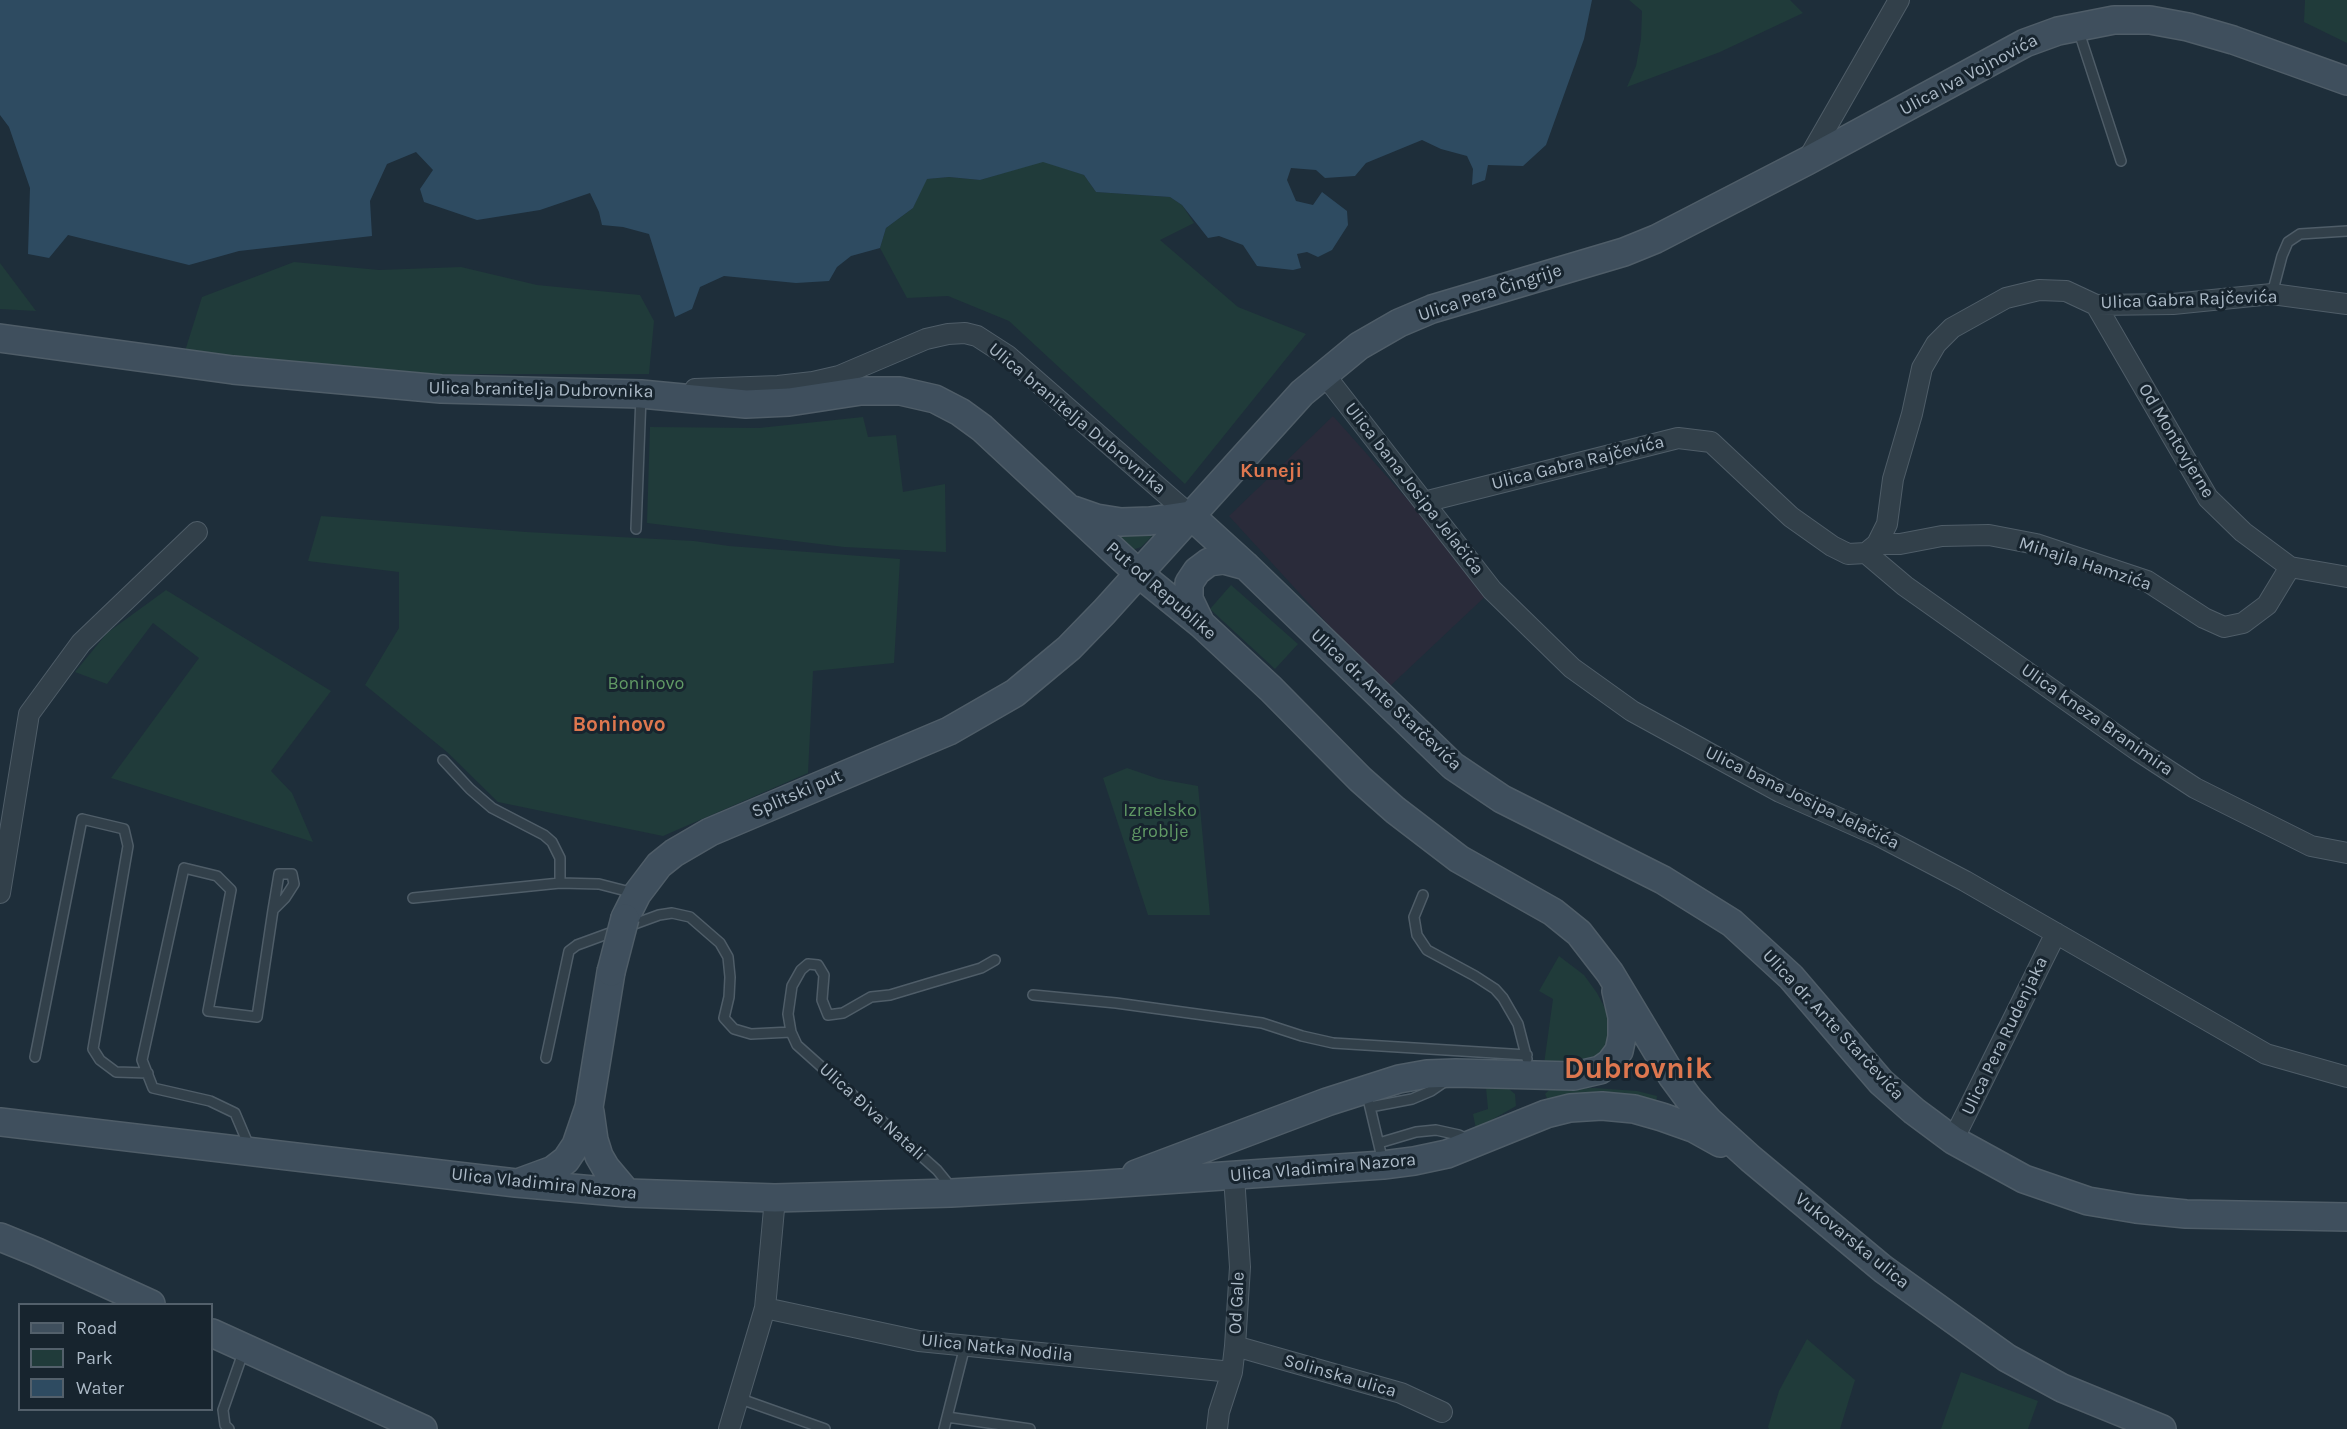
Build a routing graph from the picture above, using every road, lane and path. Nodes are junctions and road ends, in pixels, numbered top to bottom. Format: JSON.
{"nodes":[{"id":1,"x":1899,"y":0,"type":"edge"},
{"id":2,"x":2077,"y":26,"type":"junction"},
{"id":3,"x":2347,"y":81,"type":"edge"},
{"id":4,"x":1807,"y":161,"type":"junction"},
{"id":5,"x":2121,"y":161,"type":"dead end"},
{"id":6,"x":2347,"y":231,"type":"edge"},
{"id":7,"x":2272,"y":294,"type":"junction"},
{"id":8,"x":2347,"y":304,"type":"edge"},
{"id":9,"x":2096,"y":305,"type":"junction"},
{"id":10,"x":0,"y":338,"type":"edge"},
{"id":11,"x":1324,"y":374,"type":"junction"},
{"id":12,"x":641,"y":394,"type":"junction"},
{"id":13,"x":1424,"y":502,"type":"junction"},
{"id":14,"x":1069,"y":509,"type":"junction"},
{"id":15,"x":1190,"y":515,"type":"junction"},
{"id":16,"x":636,"y":529,"type":"dead end"},
{"id":17,"x":197,"y":532,"type":"dead end"},
{"id":18,"x":1872,"y":549,"type":"junction"},
{"id":19,"x":1246,"y":566,"type":"junction"},
{"id":20,"x":2290,"y":567,"type":"junction"},
{"id":21,"x":1138,"y":573,"type":"junction"},
{"id":22,"x":2347,"y":577,"type":"edge"},
{"id":23,"x":1201,"y":624,"type":"junction"},
{"id":24,"x":443,"y":760,"type":"dead end"},
{"id":25,"x":2347,"y":853,"type":"edge"},
{"id":26,"x":560,"y":883,"type":"junction"},
{"id":27,"x":0,"y":893,"type":"edge"},
{"id":28,"x":637,"y":894,"type":"junction"},
{"id":29,"x":1423,"y":895,"type":"dead end"},
{"id":30,"x":413,"y":898,"type":"dead end"},
{"id":31,"x":273,"y":910,"type":"dead end"},
{"id":32,"x":2056,"y":933,"type":"junction"},
{"id":33,"x":995,"y":960,"type":"dead end"},
{"id":34,"x":1610,"y":973,"type":"junction"},
{"id":35,"x":1033,"y":994,"type":"dead end"},
{"id":36,"x":791,"y":1032,"type":"junction"},
{"id":37,"x":35,"y":1057,"type":"dead end"},
{"id":38,"x":546,"y":1058,"type":"dead end"},
{"id":39,"x":1528,"y":1066,"type":"junction"},
{"id":40,"x":148,"y":1073,"type":"junction"},
{"id":41,"x":2347,"y":1077,"type":"edge"},
{"id":42,"x":1368,"y":1097,"type":"junction"},
{"id":43,"x":589,"y":1107,"type":"junction"},
{"id":44,"x":0,"y":1122,"type":"edge"},
{"id":45,"x":1520,"y":1124,"type":"junction"},
{"id":46,"x":1226,"y":1140,"type":"junction"},
{"id":47,"x":1953,"y":1140,"type":"junction"},
{"id":48,"x":251,"y":1151,"type":"junction"},
{"id":49,"x":1381,"y":1154,"type":"junction"},
{"id":50,"x":1751,"y":1159,"type":"junction"},
{"id":51,"x":1233,"y":1176,"type":"junction"},
{"id":52,"x":516,"y":1184,"type":"junction"},
{"id":53,"x":1091,"y":1185,"type":"junction"},
{"id":54,"x":627,"y":1193,"type":"junction"},
{"id":55,"x":951,"y":1193,"type":"junction"},
{"id":56,"x":776,"y":1198,"type":"junction"},
{"id":57,"x":2347,"y":1217,"type":"edge"},
{"id":58,"x":0,"y":1237,"type":"edge"},
{"id":59,"x":147,"y":1303,"type":"edge"},
{"id":60,"x":765,"y":1308,"type":"junction"},
{"id":61,"x":213,"y":1333,"type":"edge"},
{"id":62,"x":965,"y":1346,"type":"junction"},
{"id":63,"x":1235,"y":1346,"type":"junction"},
{"id":64,"x":244,"y":1348,"type":"junction"},
{"id":65,"x":1232,"y":1372,"type":"junction"},
{"id":66,"x":738,"y":1398,"type":"junction"},
{"id":67,"x":1442,"y":1412,"type":"dead end"},
{"id":68,"x":947,"y":1417,"type":"junction"},
{"id":69,"x":229,"y":1429,"type":"edge"},
{"id":70,"x":423,"y":1429,"type":"edge"},
{"id":71,"x":729,"y":1429,"type":"edge"},
{"id":72,"x":825,"y":1429,"type":"edge"},
{"id":73,"x":944,"y":1429,"type":"edge"},
{"id":74,"x":1030,"y":1429,"type":"edge"},
{"id":75,"x":1217,"y":1429,"type":"edge"},
{"id":76,"x":2162,"y":1429,"type":"edge"}],
"edges":[{"from":1,"to":4,"type":"street"},
{"from":2,"to":3,"type":"main road","name":"Ulica Iva Vojnovića"},
{"from":2,"to":4,"type":"main road","name":"Ulica Iva Vojnovića"},
{"from":2,"to":5,"type":"lane"},
{"from":4,"to":11,"type":"main road","name":"Ulica Pera Čingrije"},
{"from":6,"to":7,"type":"lane"},
{"from":7,"to":8,"type":"street","name":"Ulica Gabra Rajčevića"},
{"from":7,"to":9,"type":"street","name":"Ulica Gabra Rajčevića"},
{"from":9,"to":18,"type":"street","name":"Ulica Gabra Rajčevića"},
{"from":9,"to":20,"type":"street","name":"Od Montovjerne"},
{"from":10,"to":12,"type":"main road","name":"Ulica branitelja Dubrovnika"},
{"from":11,"to":13,"type":"street","name":"Ulica bana Josipa Jelačića"},
{"from":11,"to":15,"type":"main road","name":"Ulica Pera Čingrije"},
{"from":12,"to":14,"type":"main road","name":"Put od Republike"},
{"from":12,"to":15,"type":"street","name":"Ulica branitelja Dubrovnika"},
{"from":12,"to":16,"type":"lane"},
{"from":13,"to":18,"type":"street","name":"Ulica Gabra Rajčevića"},
{"from":13,"to":32,"type":"street","name":"Ulica bana Josipa Jelačića"},
{"from":14,"to":15,"type":"main road"},
{"from":14,"to":21,"type":"main road","name":"Put od Republike"},
{"from":15,"to":19,"type":"main road","name":"Ulica dr. Ante Starčevića"},
{"from":15,"to":21,"type":"main road","name":"Splitski put"},
{"from":17,"to":27,"type":"street"},
{"from":18,"to":20,"type":"street","name":"Mihajla Hamzića"},
{"from":18,"to":25,"type":"street","name":"Ulica kneza Branimira"},
{"from":19,"to":23,"type":"main road"},
{"from":19,"to":47,"type":"main road","name":"Ulica dr. Ante Starčevića"},
{"from":20,"to":22,"type":"street","name":"Od Montovjerne"},
{"from":21,"to":23,"type":"main road","name":"Put od Republike"},
{"from":21,"to":28,"type":"main road","name":"Splitski put"},
{"from":23,"to":34,"type":"main road","name":"Put od Republike"},
{"from":24,"to":26,"type":"lane"},
{"from":26,"to":28,"type":"lane"},
{"from":26,"to":30,"type":"lane"},
{"from":28,"to":43,"type":"main road","name":"Splitski put","bridge":true},
{"from":29,"to":39,"type":"lane"},
{"from":31,"to":40,"type":"lane"},
{"from":32,"to":41,"type":"street","name":"Ulica bana Josipa Jelačića"},
{"from":32,"to":47,"type":"street","name":"Ulica Pera Rudenjaka"},
{"from":33,"to":36,"type":"lane"},
{"from":34,"to":39,"type":"main road","name":"Ulica Vladimira Nazora"},
{"from":34,"to":50,"type":"main road","name":"Vukovarska ulica"},
{"from":35,"to":39,"type":"lane","name":"Ulica Vladimira Nazora"},
{"from":36,"to":38,"type":"lane"},
{"from":36,"to":55,"type":"lane","name":"Ulica Điva Natali"},
{"from":37,"to":40,"type":"lane"},
{"from":39,"to":42,"type":"main road","name":"Ulica Vladimira Nazora"},
{"from":39,"to":45,"type":"main road"},
{"from":40,"to":48,"type":"lane"},
{"from":42,"to":46,"type":"main road","name":"Ulica Vladimira Nazora"},
{"from":42,"to":49,"type":"lane"},
{"from":43,"to":52,"type":"main road","name":"Splitski put"},
{"from":43,"to":54,"type":"main road","name":"Splitski put"},
{"from":44,"to":48,"type":"main road","name":"Ulica Vladimira Nazora"},
{"from":45,"to":49,"type":"main road","name":"Ulica Vladimira Nazora"},
{"from":45,"to":50,"type":"main road","name":"Ulica Vladimira Nazora"},
{"from":46,"to":51,"type":"main road"},
{"from":46,"to":53,"type":"main road","name":"Ulica Vladimira Nazora"},
{"from":47,"to":57,"type":"main road","name":"Ulica dr. Ante Starčevića"},
{"from":48,"to":52,"type":"main road","name":"Ulica Vladimira Nazora"},
{"from":49,"to":51,"type":"main road","name":"Ulica Vladimira Nazora"},
{"from":50,"to":76,"type":"main road","name":"Vukovarska ulica"},
{"from":51,"to":53,"type":"main road","name":"Ulica Vladimira Nazora"},
{"from":51,"to":63,"type":"street","name":"Od Gale"},
{"from":52,"to":54,"type":"main road","name":"Ulica Vladimira Nazora"},
{"from":53,"to":55,"type":"main road","name":"Ulica Vladimira Nazora"},
{"from":54,"to":56,"type":"main road","name":"Ulica Vladimira Nazora"},
{"from":55,"to":56,"type":"main road","name":"Ulica Vladimira Nazora"},
{"from":56,"to":60,"type":"street"},
{"from":58,"to":59,"type":"main road"},
{"from":60,"to":62,"type":"street","name":"Ulica Natka Nodila"},
{"from":60,"to":66,"type":"street"},
{"from":61,"to":64,"type":"main road"},
{"from":62,"to":65,"type":"street","name":"Ulica Natka Nodila"},
{"from":62,"to":68,"type":"lane"},
{"from":63,"to":65,"type":"street","name":"Od Gale"},
{"from":63,"to":67,"type":"street","name":"Solinska ulica"},
{"from":64,"to":69,"type":"lane"},
{"from":64,"to":70,"type":"main road"},
{"from":65,"to":75,"type":"street","name":"Od Gale"},
{"from":66,"to":71,"type":"street"},
{"from":66,"to":72,"type":"lane"},
{"from":68,"to":73,"type":"lane"},
{"from":68,"to":74,"type":"lane"}]}
